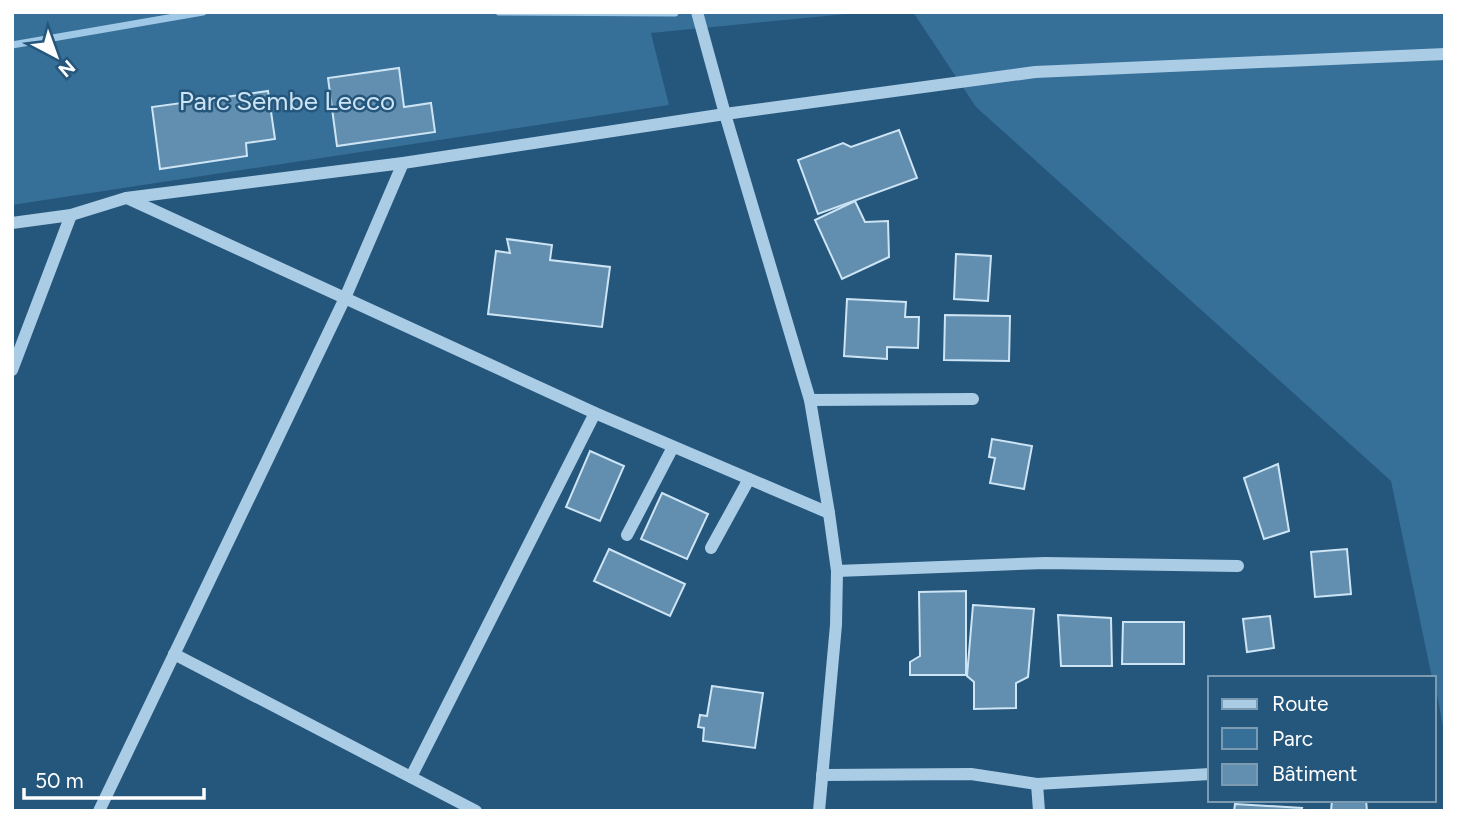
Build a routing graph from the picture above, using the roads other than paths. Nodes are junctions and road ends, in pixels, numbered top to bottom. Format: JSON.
{"nodes":[{"id":1,"x":697,"y":12,"type":"edge"},
{"id":2,"x":1445,"y":54,"type":"edge"},
{"id":3,"x":724,"y":114,"type":"junction"},
{"id":4,"x":403,"y":163,"type":"junction"},
{"id":5,"x":126,"y":198,"type":"junction"},
{"id":6,"x":71,"y":215,"type":"junction"},
{"id":7,"x":12,"y":223,"type":"edge"},
{"id":8,"x":345,"y":298,"type":"junction"},
{"id":9,"x":12,"y":370,"type":"edge"},
{"id":10,"x":973,"y":399,"type":"dead end"},
{"id":11,"x":810,"y":400,"type":"junction"},
{"id":12,"x":595,"y":413,"type":"junction"},
{"id":13,"x":673,"y":447,"type":"junction"},
{"id":14,"x":749,"y":479,"type":"junction"},
{"id":15,"x":829,"y":513,"type":"junction"},
{"id":16,"x":626,"y":535,"type":"dead end"},
{"id":17,"x":711,"y":548,"type":"dead end"},
{"id":18,"x":1238,"y":566,"type":"dead end"},
{"id":19,"x":836,"y":571,"type":"junction"},
{"id":20,"x":174,"y":654,"type":"junction"},
{"id":21,"x":1208,"y":774,"type":"edge"},
{"id":22,"x":822,"y":775,"type":"junction"},
{"id":23,"x":411,"y":777,"type":"junction"},
{"id":24,"x":1037,"y":784,"type":"junction"},
{"id":25,"x":99,"y":811,"type":"edge"},
{"id":26,"x":476,"y":811,"type":"edge"},
{"id":27,"x":819,"y":811,"type":"edge"},
{"id":28,"x":1039,"y":811,"type":"edge"}],
"edges":[{"from":1,"to":3,"type":"street"},
{"from":2,"to":3,"type":"street"},
{"from":3,"to":4,"type":"street"},
{"from":3,"to":11,"type":"street"},
{"from":4,"to":5,"type":"street"},
{"from":4,"to":8,"type":"street"},
{"from":5,"to":6,"type":"street"},
{"from":5,"to":8,"type":"street"},
{"from":6,"to":7,"type":"street"},
{"from":6,"to":9,"type":"street"},
{"from":8,"to":12,"type":"street"},
{"from":8,"to":20,"type":"street"},
{"from":10,"to":11,"type":"street"},
{"from":11,"to":15,"type":"street"},
{"from":12,"to":13,"type":"street"},
{"from":12,"to":23,"type":"street"},
{"from":13,"to":14,"type":"street"},
{"from":13,"to":16,"type":"street"},
{"from":14,"to":15,"type":"street"},
{"from":14,"to":17,"type":"street"},
{"from":15,"to":19,"type":"street"},
{"from":18,"to":19,"type":"street"},
{"from":19,"to":22,"type":"street"},
{"from":20,"to":23,"type":"street"},
{"from":20,"to":25,"type":"street"},
{"from":21,"to":24,"type":"street"},
{"from":22,"to":24,"type":"street"},
{"from":22,"to":27,"type":"street"},
{"from":23,"to":26,"type":"street"},
{"from":24,"to":28,"type":"street"}]}
